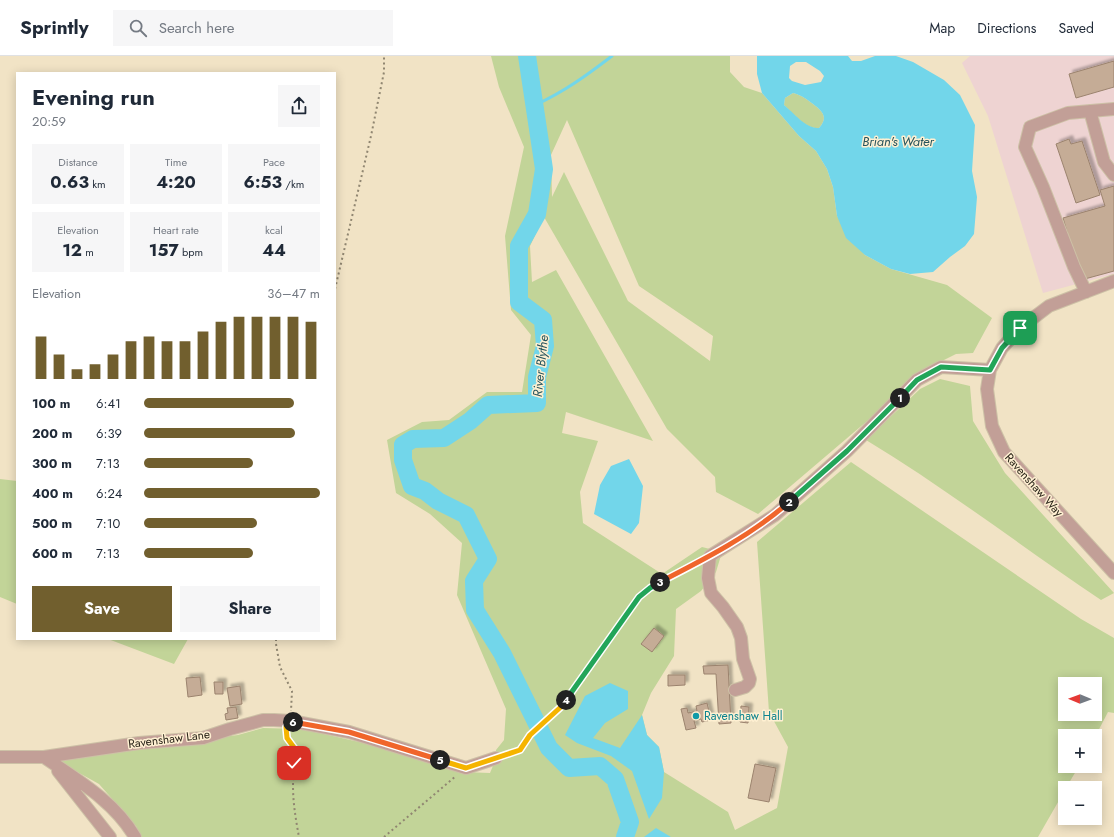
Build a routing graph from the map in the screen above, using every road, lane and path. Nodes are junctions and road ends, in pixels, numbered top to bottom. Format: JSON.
{"nodes":[{"id":1,"x":384,"y":56,"type":"edge"},
{"id":2,"x":1114,"y":109,"type":"edge"},
{"id":3,"x":1090,"y":111,"type":"junction"},
{"id":4,"x":1114,"y":175,"type":"edge"},
{"id":5,"x":1114,"y":281,"type":"edge"},
{"id":6,"x":336,"y":285,"type":"edge"},
{"id":7,"x":1086,"y":292,"type":"junction"},
{"id":8,"x":990,"y":370,"type":"junction"},
{"id":9,"x":710,"y":556,"type":"junction"},
{"id":10,"x":1114,"y":573,"type":"edge"},
{"id":11,"x":276,"y":640,"type":"edge"},
{"id":12,"x":735,"y":690,"type":"dead end"},
{"id":13,"x":291,"y":722,"type":"junction"},
{"id":14,"x":0,"y":757,"type":"edge"},
{"id":15,"x":496,"y":758,"type":"joint"},
{"id":16,"x":48,"y":759,"type":"junction"},
{"id":17,"x":466,"y":768,"type":"junction"},
{"id":18,"x":110,"y":837,"type":"edge"},
{"id":19,"x":135,"y":837,"type":"edge"},
{"id":20,"x":299,"y":837,"type":"edge"},
{"id":21,"x":384,"y":837,"type":"edge"}],
"edges":[{"from":1,"to":6,"type":"path"},
{"from":2,"to":3,"type":"street"},
{"from":3,"to":4,"type":"street"},
{"from":3,"to":7,"type":"street"},
{"from":5,"to":7,"type":"street","name":"Ravenshaw Way"},
{"from":7,"to":8,"type":"street","name":"Ravenshaw Way"},
{"from":8,"to":9,"type":"street"},
{"from":8,"to":10,"type":"street","name":"Ravenshaw Way"},
{"from":9,"to":12,"type":"street"},
{"from":9,"to":15,"type":"path"},
{"from":11,"to":13,"type":"path"},
{"from":13,"to":16,"type":"street","name":"Ravenshaw Lane"},
{"from":13,"to":17,"type":"street","name":"Ravenshaw Lane"},
{"from":13,"to":20,"type":"path"},
{"from":14,"to":16,"type":"street","name":"Ravenshaw Lane"},
{"from":15,"to":17,"type":"street"},
{"from":16,"to":18,"type":"street"},
{"from":16,"to":19,"type":"street"},
{"from":17,"to":21,"type":"path"}]}
